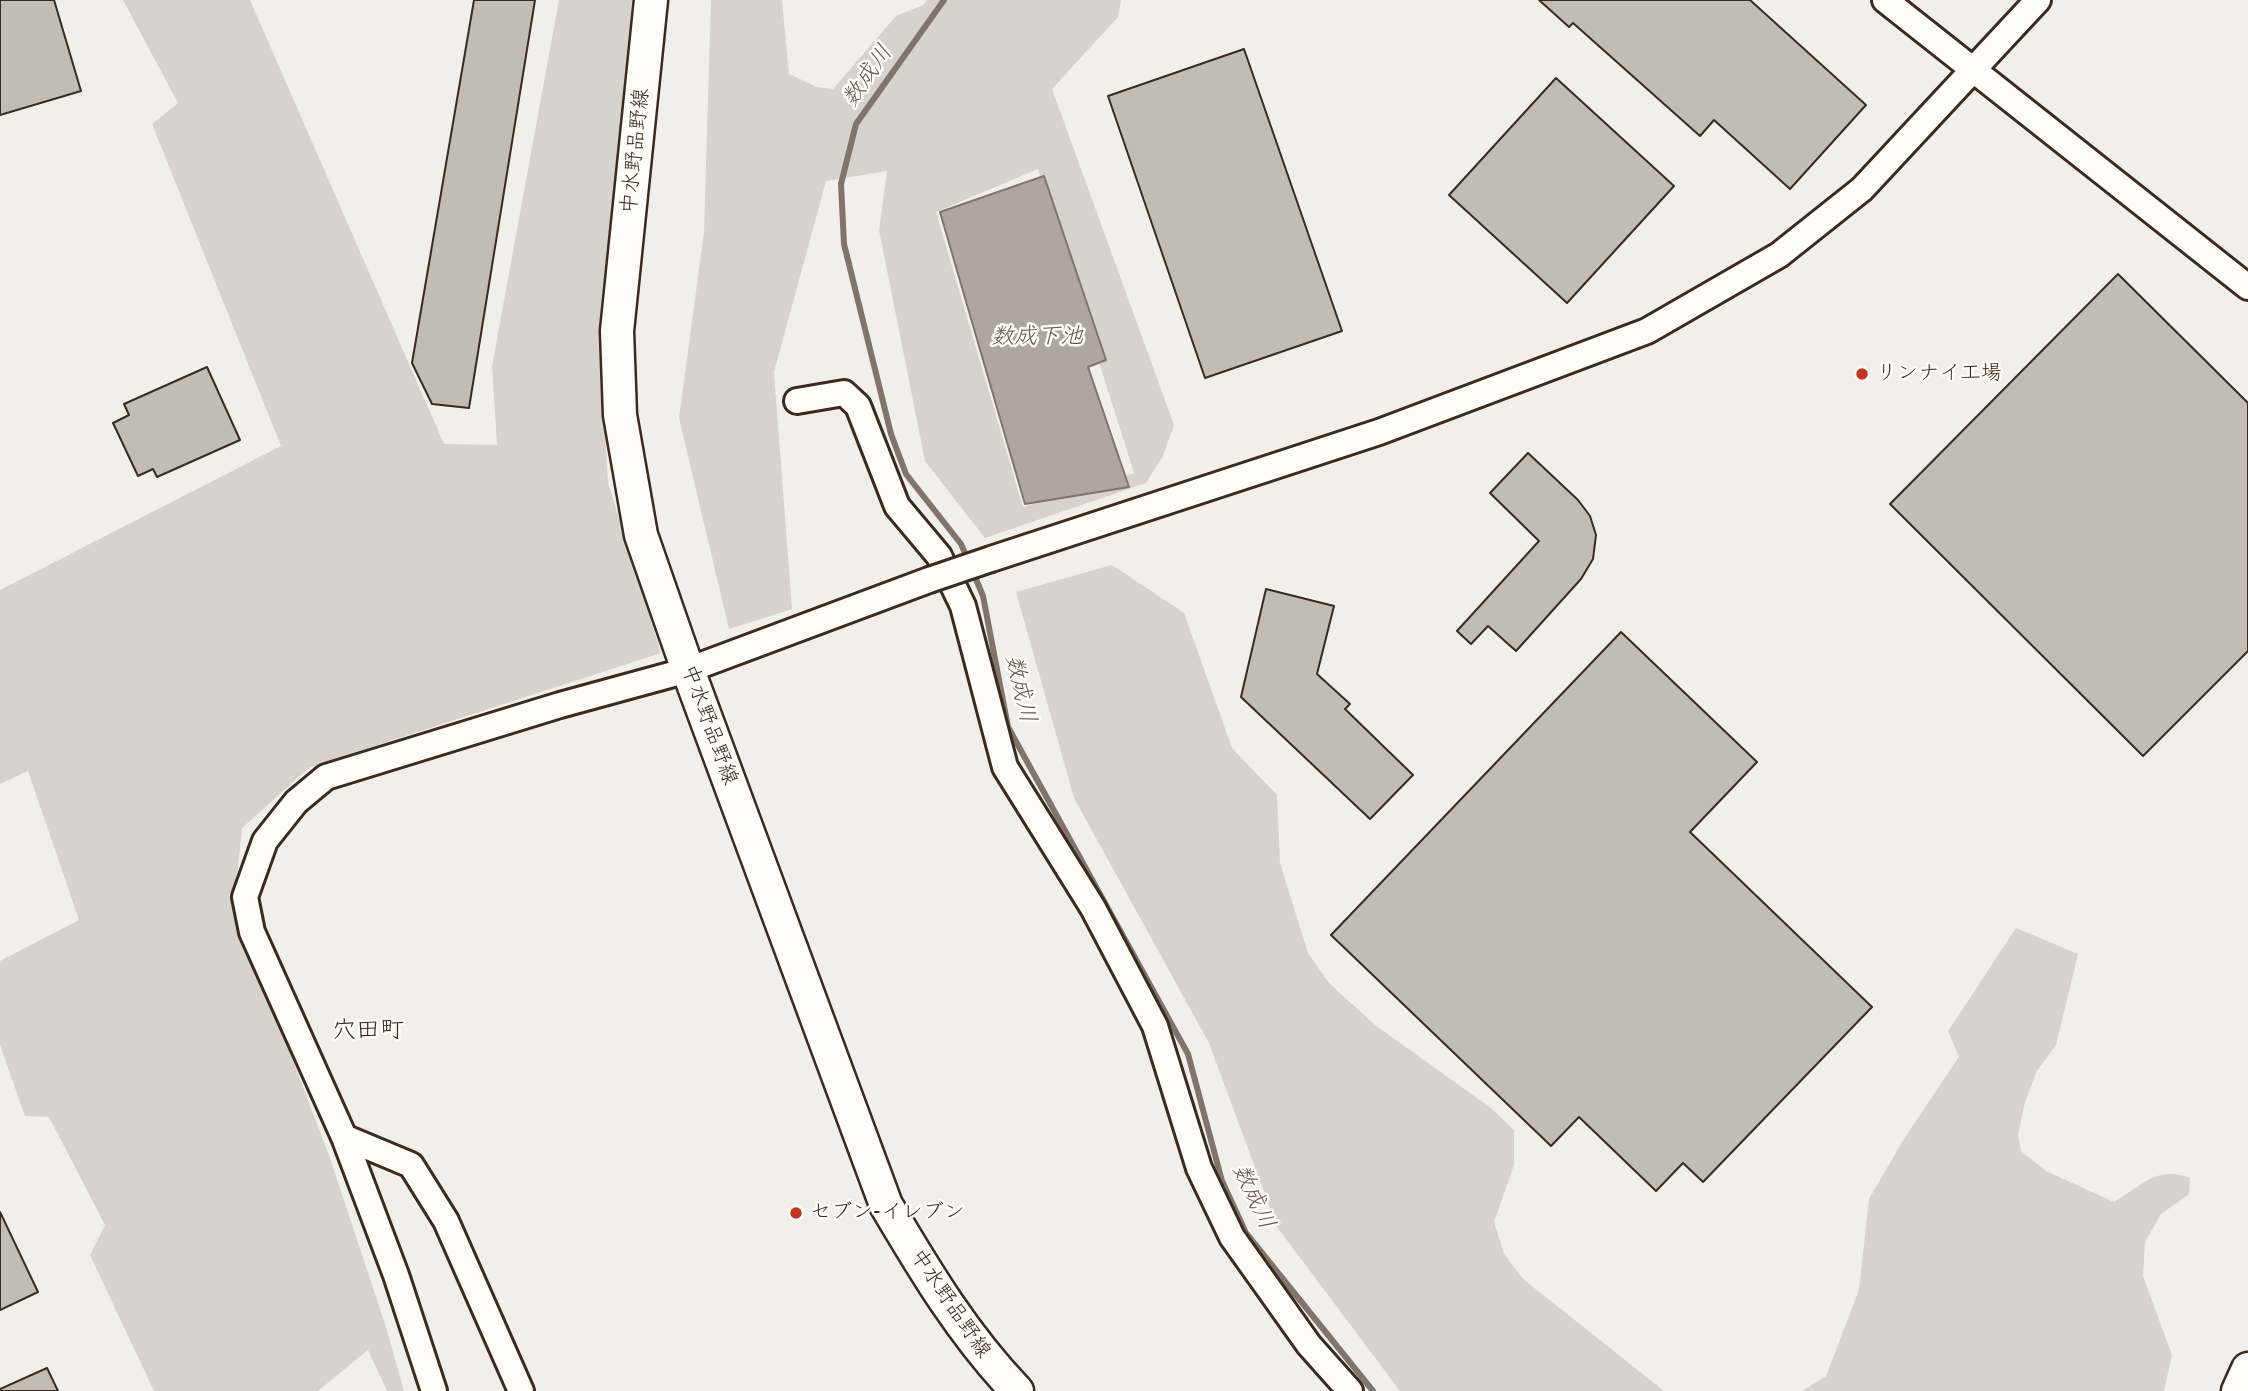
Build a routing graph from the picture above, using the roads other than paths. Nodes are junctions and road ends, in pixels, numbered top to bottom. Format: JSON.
{"nodes":[{"id":1,"x":651,"y":0,"type":"edge"},
{"id":2,"x":1885,"y":0,"type":"edge"},
{"id":3,"x":2038,"y":0,"type":"edge"},
{"id":4,"x":1974,"y":71,"type":"junction"},
{"id":5,"x":2248,"y":287,"type":"edge"},
{"id":6,"x":797,"y":401,"type":"dead end"},
{"id":7,"x":688,"y":670,"type":"junction"},
{"id":8,"x":344,"y":1137,"type":"junction"},
{"id":9,"x":2248,"y":1369,"type":"edge"},
{"id":10,"x":434,"y":1391,"type":"edge"},
{"id":11,"x":521,"y":1391,"type":"edge"},
{"id":12,"x":1017,"y":1391,"type":"edge"},
{"id":13,"x":1350,"y":1391,"type":"edge"},
{"id":14,"x":2238,"y":1391,"type":"edge"}],
"edges":[{"from":1,"to":7,"type":"main road","name":"中水野品野線"},
{"from":2,"to":4,"type":"street"},
{"from":3,"to":4,"type":"street"},
{"from":4,"to":5,"type":"street"},
{"from":4,"to":7,"type":"street","bridge":true},
{"from":6,"to":13,"type":"street"},
{"from":7,"to":8,"type":"street"},
{"from":7,"to":12,"type":"main road","name":"中水野品野線"},
{"from":8,"to":10,"type":"street"},
{"from":8,"to":11,"type":"street"},
{"from":9,"to":14,"type":"main road"}]}
